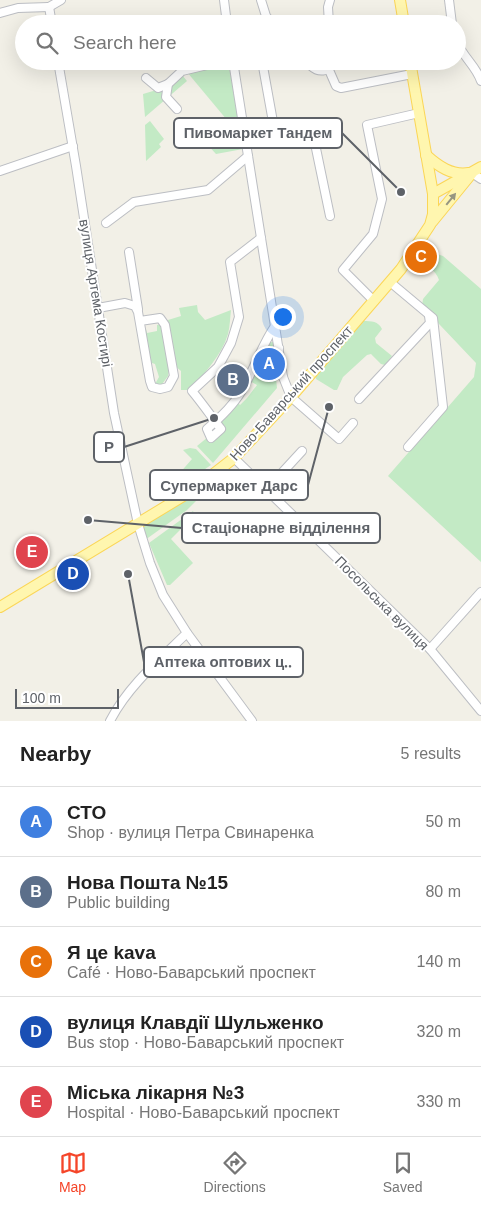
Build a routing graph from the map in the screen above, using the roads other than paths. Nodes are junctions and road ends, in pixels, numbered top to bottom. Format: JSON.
{"nodes":[{"id":1,"x":60,"y":0,"type":"edge"},
{"id":2,"x":224,"y":0,"type":"edge"},
{"id":3,"x":261,"y":0,"type":"edge"},
{"id":4,"x":330,"y":0,"type":"edge"},
{"id":5,"x":400,"y":0,"type":"edge"},
{"id":6,"x":449,"y":0,"type":"edge"},
{"id":7,"x":49,"y":8,"type":"junction"},
{"id":8,"x":0,"y":13,"type":"edge"},
{"id":9,"x":50,"y":15,"type":"edge"},
{"id":10,"x":226,"y":15,"type":"edge"},
{"id":11,"x":266,"y":15,"type":"edge"},
{"id":12,"x":328,"y":15,"type":"edge"},
{"id":13,"x":402,"y":15,"type":"edge"},
{"id":14,"x":451,"y":15,"type":"edge"},
{"id":15,"x":466,"y":57,"type":"edge"},
{"id":16,"x":60,"y":70,"type":"edge"},
{"id":17,"x":190,"y":70,"type":"edge"},
{"id":18,"x":234,"y":70,"type":"edge"},
{"id":19,"x":264,"y":70,"type":"edge"},
{"id":20,"x":320,"y":70,"type":"edge"},
{"id":21,"x":329,"y":70,"type":"joint"},
{"id":22,"x":411,"y":70,"type":"edge"},
{"id":23,"x":412,"y":74,"type":"junction"},
{"id":24,"x":146,"y":78,"type":"dead end"},
{"id":25,"x":481,"y":81,"type":"edge"},
{"id":26,"x":168,"y":84,"type":"junction"},
{"id":27,"x":177,"y":110,"type":"dead end"},
{"id":28,"x":419,"y":113,"type":"junction"},
{"id":29,"x":275,"y":133,"type":"junction"},
{"id":30,"x":245,"y":138,"type":"junction"},
{"id":31,"x":73,"y":146,"type":"junction"},
{"id":32,"x":426,"y":155,"type":"junction"},
{"id":33,"x":248,"y":156,"type":"junction"},
{"id":34,"x":481,"y":167,"type":"edge"},
{"id":35,"x":0,"y":171,"type":"edge"},
{"id":36,"x":472,"y":173,"type":"junction"},
{"id":37,"x":481,"y":179,"type":"edge"},
{"id":38,"x":433,"y":194,"type":"junction"},
{"id":39,"x":330,"y":216,"type":"dead end"},
{"id":40,"x":106,"y":223,"type":"dead end"},
{"id":41,"x":430,"y":225,"type":"junction"},
{"id":42,"x":261,"y":238,"type":"junction"},
{"id":43,"x":129,"y":252,"type":"dead end"},
{"id":44,"x":390,"y":282,"type":"junction"},
{"id":45,"x":374,"y":301,"type":"junction"},
{"id":46,"x":98,"y":308,"type":"junction"},
{"id":47,"x":138,"y":312,"type":"junction"},
{"id":48,"x":428,"y":314,"type":"junction"},
{"id":49,"x":140,"y":322,"type":"junction"},
{"id":50,"x":275,"y":326,"type":"junction"},
{"id":51,"x":291,"y":397,"type":"junction"},
{"id":52,"x":359,"y":399,"type":"dead end"},
{"id":53,"x":353,"y":423,"type":"dead end"},
{"id":54,"x":408,"y":447,"type":"dead end"},
{"id":55,"x":302,"y":451,"type":"dead end"},
{"id":56,"x":234,"y":458,"type":"junction"},
{"id":57,"x":267,"y":489,"type":"junction"},
{"id":58,"x":138,"y":524,"type":"junction"},
{"id":59,"x":481,"y":592,"type":"edge"},
{"id":60,"x":0,"y":607,"type":"edge"},
{"id":61,"x":187,"y":633,"type":"junction"},
{"id":62,"x":430,"y":649,"type":"junction"},
{"id":63,"x":481,"y":711,"type":"edge"},
{"id":64,"x":110,"y":721,"type":"edge"},
{"id":65,"x":252,"y":721,"type":"edge"}],
"edges":[{"from":1,"to":7,"type":"street"},
{"from":2,"to":10,"type":"street"},
{"from":3,"to":11,"type":"street"},
{"from":4,"to":12,"type":"street"},
{"from":5,"to":13,"type":"main road"},
{"from":6,"to":14,"type":"street"},
{"from":7,"to":8,"type":"street"},
{"from":7,"to":9,"type":"street"},
{"from":15,"to":25,"type":"street"},
{"from":16,"to":31,"type":"street","name":"вулиця Артема Костирі"},
{"from":17,"to":26,"type":"street"},
{"from":18,"to":30,"type":"street"},
{"from":19,"to":29,"type":"street"},
{"from":20,"to":21,"type":"street"},
{"from":21,"to":23,"type":"street"},
{"from":22,"to":23,"type":"main road","name":"Ново-Баварський проспект"},
{"from":23,"to":28,"type":"main road","name":"Ново-Баварський проспект"},
{"from":24,"to":26,"type":"street"},
{"from":26,"to":27,"type":"street"},
{"from":28,"to":32,"type":"main road","name":"Ново-Баварський проспект"},
{"from":28,"to":45,"type":"street"},
{"from":29,"to":30,"type":"street"},
{"from":29,"to":39,"type":"street"},
{"from":30,"to":33,"type":"street"},
{"from":31,"to":35,"type":"street"},
{"from":31,"to":46,"type":"street","name":"вулиця Артема Костирі"},
{"from":32,"to":36,"type":"main road"},
{"from":32,"to":38,"type":"main road","name":"Ново-Баварський проспект"},
{"from":33,"to":40,"type":"street"},
{"from":33,"to":42,"type":"street"},
{"from":34,"to":36,"type":"main road"},
{"from":36,"to":37,"type":"street"},
{"from":36,"to":38,"type":"main road"},
{"from":41,"to":36,"type":"main road","one_way":true},
{"from":38,"to":41,"type":"main road","name":"Ново-Баварський проспект"},
{"from":41,"to":44,"type":"main road","name":"Ново-Баварський проспект"},
{"from":42,"to":50,"type":"street"},
{"from":42,"to":50,"type":"street"},
{"from":43,"to":47,"type":"street"},
{"from":44,"to":45,"type":"main road","name":"Ново-Баварський проспект"},
{"from":44,"to":48,"type":"street"},
{"from":45,"to":51,"type":"main road","name":"Ново-Баварський проспект"},
{"from":46,"to":47,"type":"street"},
{"from":46,"to":58,"type":"street","name":"вулиця Артема Костирі"},
{"from":47,"to":49,"type":"street"},
{"from":48,"to":52,"type":"street"},
{"from":48,"to":54,"type":"street"},
{"from":49,"to":49,"type":"street"},
{"from":50,"to":51,"type":"street"},
{"from":51,"to":53,"type":"street"},
{"from":51,"to":56,"type":"main road","name":"Ново-Баварський проспект"},
{"from":55,"to":57,"type":"street"},
{"from":56,"to":57,"type":"street","name":"Посольська вулиця"},
{"from":56,"to":58,"type":"main road","name":"Ново-Баварський проспект"},
{"from":57,"to":62,"type":"street","name":"Посольська вулиця"},
{"from":58,"to":60,"type":"main road","name":"Ново-Баварський проспект"},
{"from":58,"to":61,"type":"street","name":"вулиця Артема Костирі"},
{"from":59,"to":62,"type":"street"},
{"from":61,"to":64,"type":"street"},
{"from":61,"to":65,"type":"street","name":"вулиця Артема Костирі"},
{"from":62,"to":63,"type":"street","name":"Посольська вулиця"}]}
